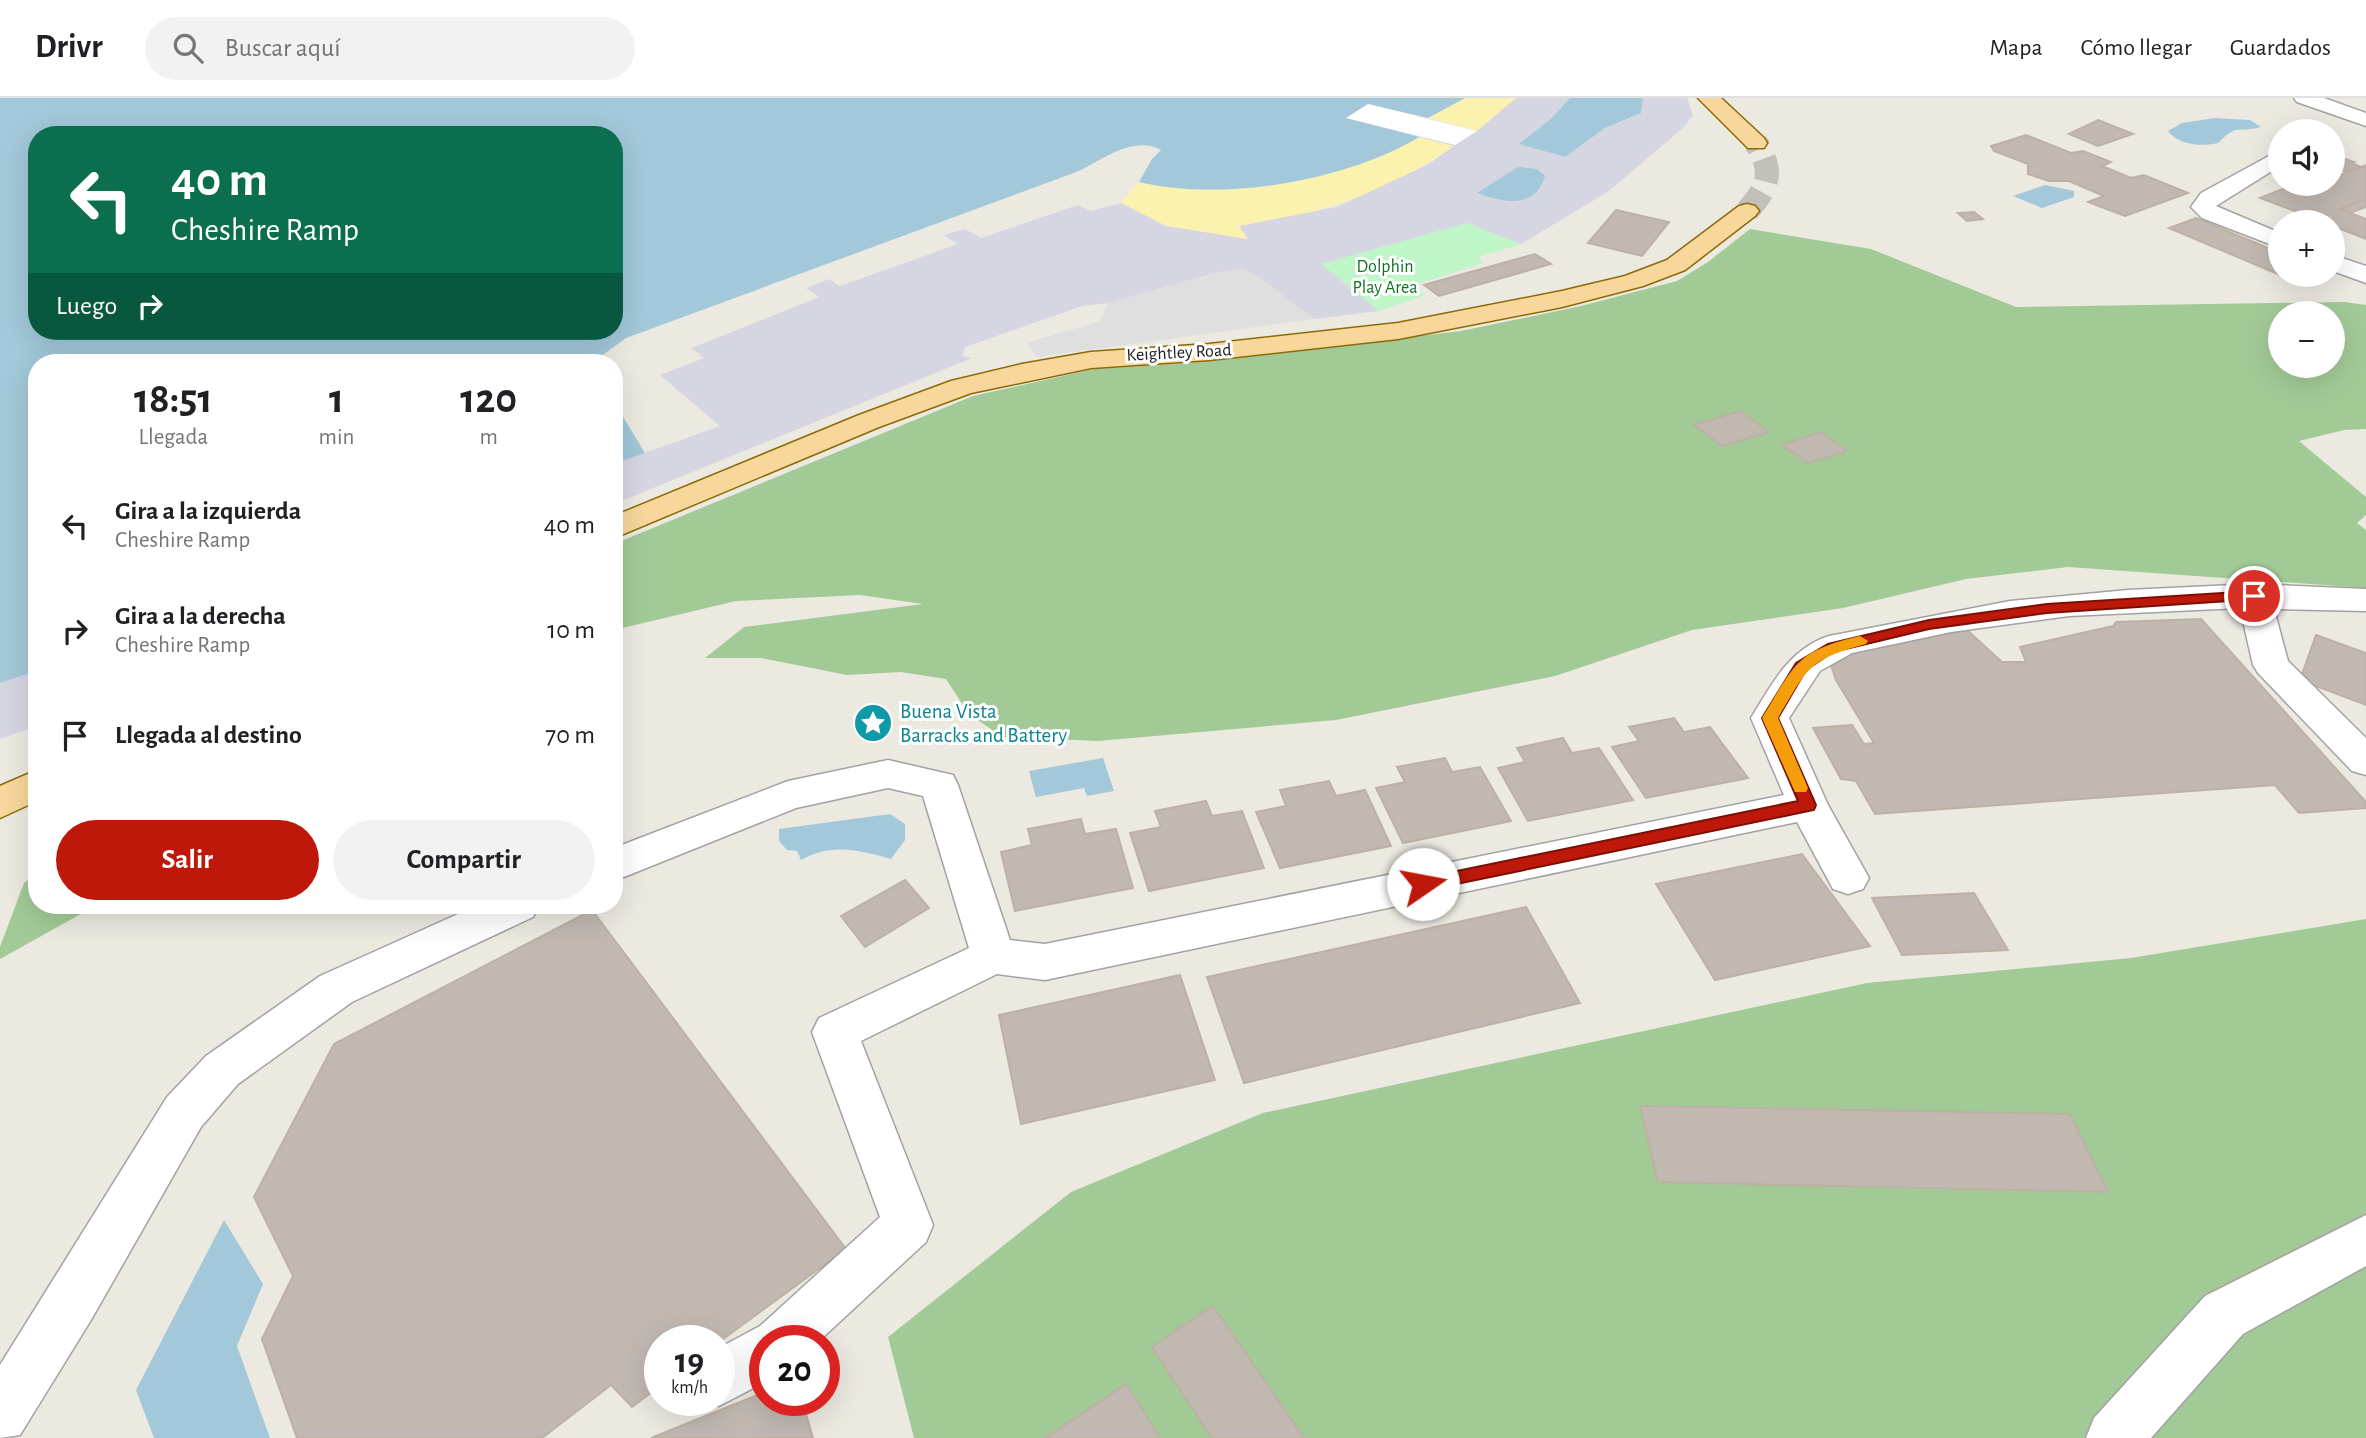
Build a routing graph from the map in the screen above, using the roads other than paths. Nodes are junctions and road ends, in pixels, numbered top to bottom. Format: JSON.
{"nodes":[{"id":1,"x":1708,"y":98,"type":"edge"},
{"id":2,"x":2304,"y":98,"type":"edge"},
{"id":3,"x":2366,"y":123,"type":"edge"},
{"id":4,"x":2345,"y":132,"type":"edge"},
{"id":5,"x":1756,"y":144,"type":"tunnel mouth"},
{"id":6,"x":2268,"y":164,"type":"edge"},
{"id":7,"x":1747,"y":211,"type":"tunnel mouth"},
{"id":8,"x":2268,"y":236,"type":"edge"},
{"id":9,"x":2345,"y":267,"type":"edge"},
{"id":10,"x":2366,"y":275,"type":"edge"},
{"id":11,"x":623,"y":524,"type":"edge"},
{"id":12,"x":2254,"y":596,"type":"junction"},
{"id":13,"x":2366,"y":600,"type":"edge"},
{"id":14,"x":2366,"y":761,"type":"edge"},
{"id":15,"x":28,"y":789,"type":"edge"},
{"id":16,"x":0,"y":803,"type":"edge"},
{"id":17,"x":1808,"y":805,"type":"junction"},
{"id":18,"x":623,"y":860,"type":"edge"},
{"id":19,"x":1848,"y":878,"type":"dead end"},
{"id":20,"x":498,"y":914,"type":"edge"},
{"id":21,"x":993,"y":956,"type":"junction"},
{"id":22,"x":2366,"y":1239,"type":"edge"},
{"id":23,"x":798,"y":1325,"type":"edge"},
{"id":24,"x":0,"y":1415,"type":"edge"},
{"id":25,"x":2114,"y":1438,"type":"edge"}],
"edges":[{"from":1,"to":5,"type":"main road"},
{"from":2,"to":3,"type":"street"},
{"from":3,"to":4,"type":"street"},
{"from":6,"to":8,"type":"street"},
{"from":7,"to":11,"type":"main road","name":"Keightley Road"},
{"from":9,"to":10,"type":"street"},
{"from":12,"to":13,"type":"street"},
{"from":12,"to":14,"type":"street"},
{"from":12,"to":17,"type":"street"},
{"from":15,"to":16,"type":"main road"},
{"from":17,"to":19,"type":"street"},
{"from":17,"to":21,"type":"street"},
{"from":18,"to":21,"type":"street"},
{"from":20,"to":24,"type":"street"},
{"from":21,"to":23,"type":"street"},
{"from":22,"to":25,"type":"street"}]}
